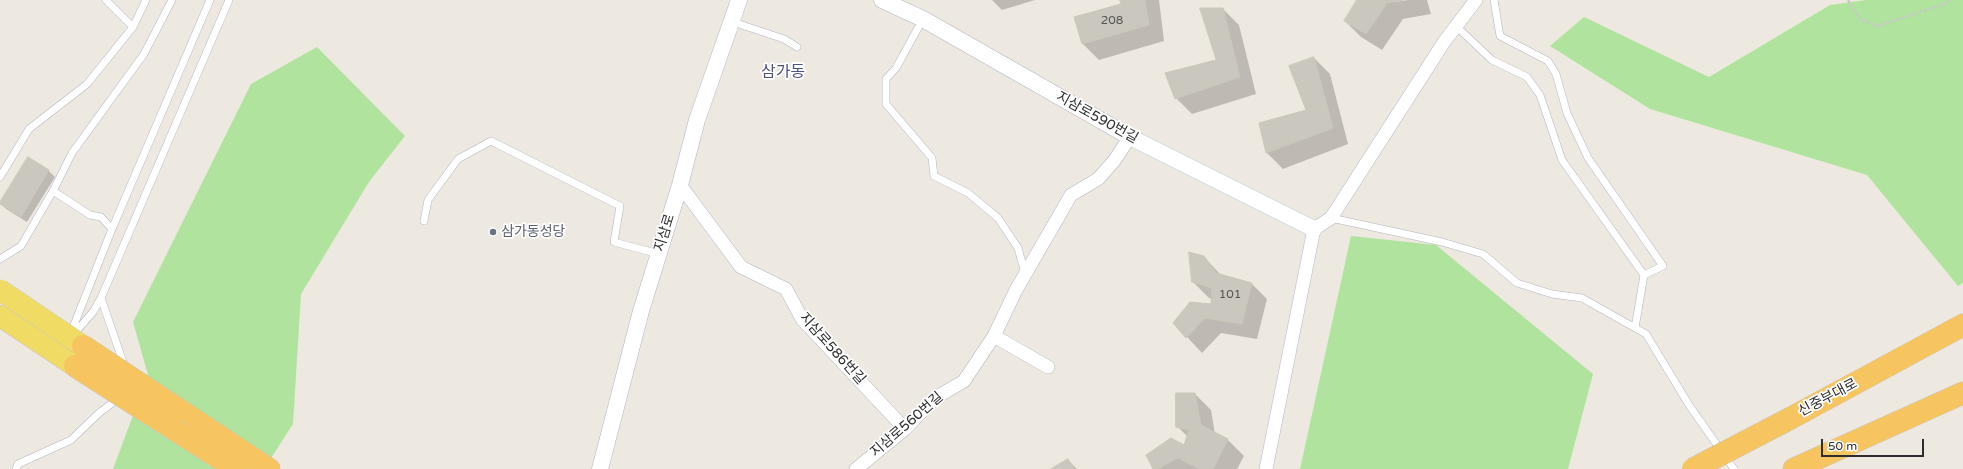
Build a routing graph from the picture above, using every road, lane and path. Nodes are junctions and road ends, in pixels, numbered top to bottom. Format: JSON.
{"nodes":[{"id":1,"x":106,"y":0,"type":"edge"},
{"id":2,"x":146,"y":0,"type":"edge"},
{"id":3,"x":172,"y":0,"type":"edge"},
{"id":4,"x":210,"y":0,"type":"edge"},
{"id":5,"x":229,"y":0,"type":"edge"},
{"id":6,"x":739,"y":0,"type":"edge"},
{"id":7,"x":882,"y":0,"type":"edge"},
{"id":8,"x":1476,"y":0,"type":"edge"},
{"id":9,"x":1494,"y":0,"type":"edge"},
{"id":10,"x":1848,"y":0,"type":"edge"},
{"id":11,"x":1950,"y":0,"type":"edge"},
{"id":12,"x":923,"y":19,"type":"junction"},
{"id":13,"x":733,"y":22,"type":"junction"},
{"id":14,"x":133,"y":27,"type":"junction"},
{"id":15,"x":1457,"y":27,"type":"junction"},
{"id":16,"x":797,"y":47,"type":"dead end"},
{"id":17,"x":1130,"y":137,"type":"junction"},
{"id":18,"x":0,"y":176,"type":"edge"},
{"id":19,"x":680,"y":185,"type":"junction"},
{"id":20,"x":53,"y":191,"type":"junction"},
{"id":21,"x":1331,"y":218,"type":"junction"},
{"id":22,"x":424,"y":221,"type":"dead end"},
{"id":23,"x":112,"y":229,"type":"junction"},
{"id":24,"x":1314,"y":229,"type":"junction"},
{"id":25,"x":659,"y":254,"type":"junction"},
{"id":26,"x":0,"y":259,"type":"edge"},
{"id":27,"x":1026,"y":274,"type":"junction"},
{"id":28,"x":1644,"y":275,"type":"junction"},
{"id":29,"x":0,"y":290,"type":"edge"},
{"id":30,"x":101,"y":298,"type":"junction"},
{"id":31,"x":0,"y":316,"type":"edge"},
{"id":32,"x":1963,"y":325,"type":"edge"},
{"id":33,"x":1635,"y":328,"type":"junction"},
{"id":34,"x":994,"y":336,"type":"junction"},
{"id":35,"x":83,"y":346,"type":"joint"},
{"id":36,"x":75,"y":366,"type":"joint"},
{"id":37,"x":1048,"y":367,"type":"dead end"},
{"id":38,"x":1963,"y":393,"type":"edge"},
{"id":39,"x":905,"y":429,"type":"junction"},
{"id":40,"x":1801,"y":466,"type":"edge"},
{"id":41,"x":16,"y":469,"type":"edge"},
{"id":42,"x":236,"y":469,"type":"edge"},
{"id":43,"x":269,"y":469,"type":"edge"},
{"id":44,"x":600,"y":469,"type":"edge"},
{"id":45,"x":856,"y":469,"type":"edge"},
{"id":46,"x":1266,"y":469,"type":"edge"},
{"id":47,"x":1693,"y":469,"type":"edge"},
{"id":48,"x":1734,"y":469,"type":"edge"}],
"edges":[{"from":1,"to":14,"type":"lane"},
{"from":2,"to":14,"type":"lane"},
{"from":3,"to":20,"type":"lane"},
{"from":4,"to":23,"type":"lane"},
{"from":5,"to":30,"type":"lane"},
{"from":6,"to":13,"type":"street","name":"지삼로"},
{"from":7,"to":12,"type":"street","name":"지삼로590번길"},
{"from":8,"to":15,"type":"street"},
{"from":9,"to":28,"type":"lane"},
{"from":10,"to":11,"type":"path"},
{"from":12,"to":17,"type":"street","name":"지삼로590번길"},
{"from":12,"to":27,"type":"lane"},
{"from":13,"to":16,"type":"lane"},
{"from":13,"to":19,"type":"street","name":"지삼로"},
{"from":14,"to":18,"type":"lane"},
{"from":15,"to":21,"type":"street"},
{"from":15,"to":28,"type":"lane"},
{"from":17,"to":24,"type":"street","name":"지삼로590번길"},
{"from":17,"to":27,"type":"street","name":"지삼로560번길"},
{"from":19,"to":25,"type":"street","name":"지삼로"},
{"from":19,"to":39,"type":"street","name":"지삼로586번길"},
{"from":20,"to":23,"type":"lane"},
{"from":20,"to":26,"type":"lane"},
{"from":21,"to":24,"type":"street"},
{"from":21,"to":33,"type":"lane"},
{"from":22,"to":25,"type":"lane"},
{"from":23,"to":30,"type":"lane"},
{"from":24,"to":46,"type":"street"},
{"from":25,"to":44,"type":"street","name":"지삼로"},
{"from":27,"to":34,"type":"street","name":"지삼로560번길"},
{"from":28,"to":33,"type":"lane"},
{"from":29,"to":35,"type":"main road","bridge":true},
{"from":30,"to":41,"type":"lane"},
{"from":31,"to":36,"type":"main road"},
{"from":32,"to":47,"type":"highway","name":"신중부대로","bridge":true},
{"from":33,"to":48,"type":"lane"},
{"from":34,"to":37,"type":"street"},
{"from":34,"to":39,"type":"street","name":"지삼로560번길"},
{"from":35,"to":43,"type":"highway","bridge":true},
{"from":36,"to":42,"type":"highway","bridge":true},
{"from":38,"to":40,"type":"highway"},
{"from":39,"to":45,"type":"street","name":"지삼로560번길"}]}
